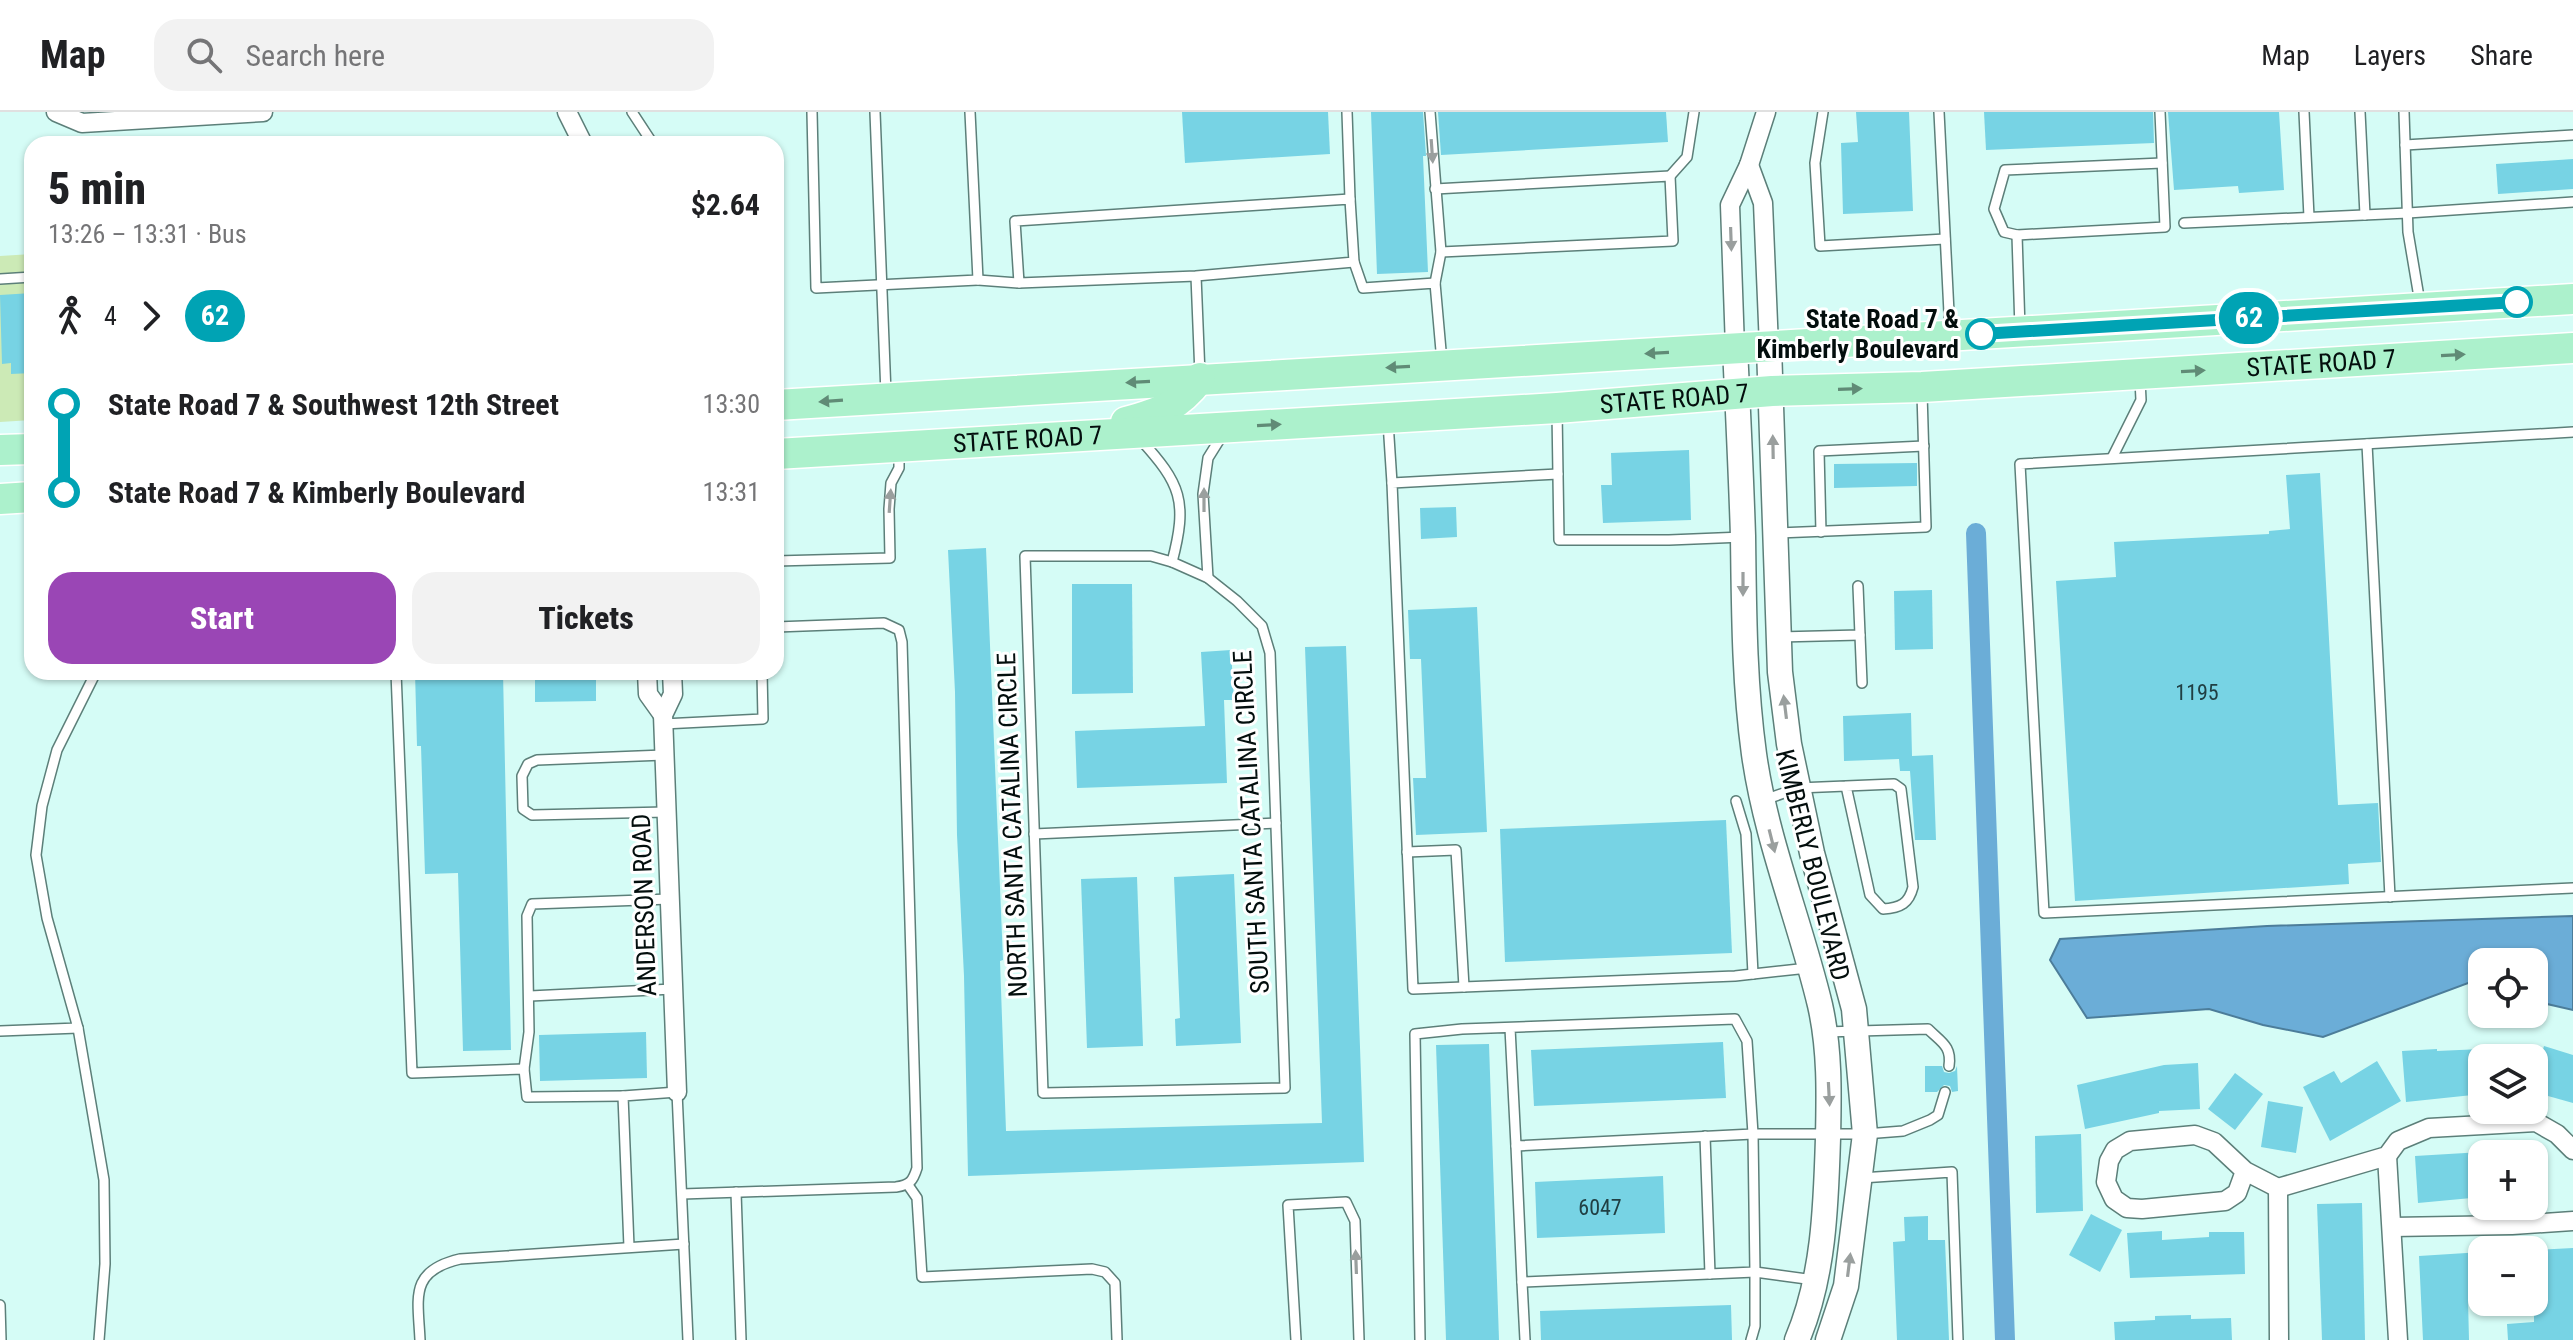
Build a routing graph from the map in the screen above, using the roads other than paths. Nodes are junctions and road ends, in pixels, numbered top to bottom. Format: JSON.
{"nodes":[{"id":1,"x":56,"y":112,"type":"edge"},
{"id":2,"x":261,"y":112,"type":"edge"},
{"id":3,"x":567,"y":112,"type":"edge"},
{"id":4,"x":632,"y":112,"type":"edge"},
{"id":5,"x":812,"y":112,"type":"edge"},
{"id":6,"x":875,"y":112,"type":"edge"},
{"id":7,"x":970,"y":112,"type":"edge"},
{"id":8,"x":1347,"y":112,"type":"edge"},
{"id":9,"x":1430,"y":112,"type":"edge"},
{"id":10,"x":1694,"y":112,"type":"edge"},
{"id":11,"x":1766,"y":112,"type":"edge"},
{"id":12,"x":1823,"y":112,"type":"edge"},
{"id":13,"x":1939,"y":112,"type":"edge"},
{"id":14,"x":2160,"y":112,"type":"edge"},
{"id":15,"x":2304,"y":112,"type":"edge"},
{"id":16,"x":2360,"y":112,"type":"edge"},
{"id":17,"x":2404,"y":112,"type":"edge"},
{"id":18,"x":2573,"y":135,"type":"edge"},
{"id":19,"x":579,"y":136,"type":"edge"},
{"id":20,"x":648,"y":136,"type":"edge"},
{"id":21,"x":2405,"y":145,"type":"junction"},
{"id":22,"x":2162,"y":163,"type":"junction"},
{"id":23,"x":1749,"y":165,"type":"junction"},
{"id":24,"x":1670,"y":176,"type":"junction"},
{"id":25,"x":1435,"y":189,"type":"junction"},
{"id":26,"x":1350,"y":199,"type":"junction"},
{"id":27,"x":2573,"y":202,"type":"edge"},
{"id":28,"x":2408,"y":213,"type":"junction"},
{"id":29,"x":2365,"y":215,"type":"junction"},
{"id":30,"x":2309,"y":217,"type":"junction"},
{"id":31,"x":2184,"y":223,"type":"dead end"},
{"id":32,"x":2017,"y":235,"type":"junction"},
{"id":33,"x":1945,"y":239,"type":"junction"},
{"id":34,"x":1441,"y":252,"type":"junction"},
{"id":35,"x":1354,"y":262,"type":"junction"},
{"id":36,"x":1196,"y":276,"type":"junction"},
{"id":37,"x":24,"y":278,"type":"edge"},
{"id":38,"x":0,"y":279,"type":"edge"},
{"id":39,"x":978,"y":280,"type":"junction"},
{"id":40,"x":1019,"y":283,"type":"junction"},
{"id":41,"x":1435,"y":283,"type":"junction"},
{"id":42,"x":882,"y":284,"type":"junction"},
{"id":43,"x":2573,"y":299,"type":"edge"},
{"id":44,"x":2421,"y":308,"type":"junction"},
{"id":45,"x":2020,"y":332,"type":"junction"},
{"id":46,"x":1950,"y":336,"type":"junction"},
{"id":47,"x":1769,"y":347,"type":"junction"},
{"id":48,"x":1735,"y":348,"type":"junction"},
{"id":49,"x":2573,"y":348,"type":"edge"},
{"id":50,"x":1442,"y":365,"type":"junction"},
{"id":51,"x":2140,"y":374,"type":"junction"},
{"id":52,"x":1200,"y":378,"type":"junction"},
{"id":53,"x":1922,"y":387,"type":"junction"},
{"id":54,"x":1772,"y":391,"type":"junction"},
{"id":55,"x":1738,"y":394,"type":"junction"},
{"id":56,"x":886,"y":397,"type":"junction"},
{"id":57,"x":784,"y":404,"type":"edge"},
{"id":58,"x":1557,"y":408,"type":"junction"},
{"id":59,"x":1388,"y":418,"type":"junction"},
{"id":60,"x":1228,"y":427,"type":"junction"},
{"id":61,"x":2573,"y":432,"type":"edge"},
{"id":62,"x":1135,"y":433,"type":"junction"},
{"id":63,"x":1070,"y":436,"type":"junction"},
{"id":64,"x":2367,"y":444,"type":"junction"},
{"id":65,"x":1924,"y":446,"type":"junction"},
{"id":66,"x":899,"y":447,"type":"junction"},
{"id":67,"x":24,"y":449,"type":"edge"},
{"id":68,"x":0,"y":450,"type":"edge"},
{"id":69,"x":784,"y":454,"type":"edge"},
{"id":70,"x":2112,"y":458,"type":"junction"},
{"id":71,"x":1558,"y":474,"type":"junction"},
{"id":72,"x":1392,"y":483,"type":"junction"},
{"id":73,"x":1821,"y":532,"type":"junction"},
{"id":74,"x":1775,"y":533,"type":"junction"},
{"id":75,"x":1743,"y":537,"type":"junction"},
{"id":76,"x":1025,"y":556,"type":"joint"},
{"id":77,"x":784,"y":561,"type":"edge"},
{"id":78,"x":1172,"y":562,"type":"junction"},
{"id":79,"x":1208,"y":578,"type":"junction"},
{"id":80,"x":1858,"y":586,"type":"dead end"},
{"id":81,"x":784,"y":627,"type":"edge"},
{"id":82,"x":1860,"y":635,"type":"junction"},
{"id":83,"x":1779,"y":637,"type":"junction"},
{"id":84,"x":92,"y":680,"type":"edge"},
{"id":85,"x":396,"y":680,"type":"edge"},
{"id":86,"x":647,"y":680,"type":"edge"},
{"id":87,"x":672,"y":680,"type":"edge"},
{"id":88,"x":762,"y":680,"type":"edge"},
{"id":89,"x":1862,"y":683,"type":"dead end"},
{"id":90,"x":663,"y":720,"type":"junction"},
{"id":91,"x":664,"y":755,"type":"junction"},
{"id":92,"x":1846,"y":786,"type":"junction"},
{"id":93,"x":1798,"y":788,"type":"junction"},
{"id":94,"x":1736,"y":801,"type":"dead end"},
{"id":95,"x":1762,"y":801,"type":"junction"},
{"id":96,"x":666,"y":812,"type":"junction"},
{"id":97,"x":1276,"y":823,"type":"junction"},
{"id":98,"x":1034,"y":834,"type":"junction"},
{"id":99,"x":1407,"y":852,"type":"junction"},
{"id":100,"x":2573,"y":888,"type":"edge"},
{"id":101,"x":2390,"y":897,"type":"junction"},
{"id":102,"x":670,"y":899,"type":"junction"},
{"id":103,"x":1810,"y":968,"type":"junction"},
{"id":104,"x":1753,"y":974,"type":"junction"},
{"id":105,"x":1464,"y":987,"type":"junction"},
{"id":106,"x":673,"y":989,"type":"junction"},
{"id":107,"x":530,"y":996,"type":"junction"},
{"id":108,"x":78,"y":1028,"type":"junction"},
{"id":109,"x":1510,"y":1028,"type":"junction"},
{"id":110,"x":1857,"y":1030,"type":"junction"},
{"id":111,"x":0,"y":1031,"type":"edge"},
{"id":112,"x":1825,"y":1032,"type":"junction"},
{"id":113,"x":1949,"y":1066,"type":"dead end"},
{"id":114,"x":524,"y":1069,"type":"junction"},
{"id":115,"x":677,"y":1092,"type":"junction"},
{"id":116,"x":1945,"y":1092,"type":"dead end"},
{"id":117,"x":1043,"y":1093,"type":"joint"},
{"id":118,"x":623,"y":1096,"type":"junction"},
{"id":119,"x":1753,"y":1134,"type":"junction"},
{"id":120,"x":1828,"y":1134,"type":"junction"},
{"id":121,"x":1865,"y":1134,"type":"junction"},
{"id":122,"x":1705,"y":1136,"type":"junction"},
{"id":123,"x":1516,"y":1146,"type":"junction"},
{"id":124,"x":2573,"y":1150,"type":"edge"},
{"id":125,"x":2387,"y":1156,"type":"junction"},
{"id":126,"x":2245,"y":1171,"type":"junction"},
{"id":127,"x":1861,"y":1178,"type":"junction"},
{"id":128,"x":908,"y":1185,"type":"junction"},
{"id":129,"x":2278,"y":1188,"type":"junction"},
{"id":130,"x":736,"y":1192,"type":"junction"},
{"id":131,"x":682,"y":1194,"type":"junction"},
{"id":132,"x":2573,"y":1221,"type":"edge"},
{"id":133,"x":2392,"y":1227,"type":"junction"},
{"id":134,"x":684,"y":1244,"type":"junction"},
{"id":135,"x":629,"y":1247,"type":"junction"},
{"id":136,"x":1755,"y":1272,"type":"junction"},
{"id":137,"x":1710,"y":1274,"type":"junction"},
{"id":138,"x":1814,"y":1280,"type":"junction"},
{"id":139,"x":1522,"y":1282,"type":"junction"},
{"id":140,"x":0,"y":1305,"type":"edge"},
{"id":141,"x":1,"y":1340,"type":"edge"},
{"id":142,"x":99,"y":1340,"type":"edge"},
{"id":143,"x":420,"y":1340,"type":"edge"},
{"id":144,"x":688,"y":1340,"type":"edge"},
{"id":145,"x":741,"y":1340,"type":"edge"},
{"id":146,"x":1117,"y":1340,"type":"edge"},
{"id":147,"x":1296,"y":1340,"type":"edge"},
{"id":148,"x":1359,"y":1340,"type":"edge"},
{"id":149,"x":1420,"y":1340,"type":"edge"},
{"id":150,"x":1525,"y":1340,"type":"edge"},
{"id":151,"x":1751,"y":1340,"type":"edge"},
{"id":152,"x":1797,"y":1340,"type":"edge"},
{"id":153,"x":1828,"y":1340,"type":"edge"},
{"id":154,"x":1958,"y":1340,"type":"edge"},
{"id":155,"x":2279,"y":1340,"type":"edge"},
{"id":156,"x":2398,"y":1340,"type":"edge"}],
"edges":[{"from":1,"to":2,"type":"street"},
{"from":3,"to":19,"type":"street"},
{"from":4,"to":20,"type":"lane"},
{"from":5,"to":42,"type":"lane"},
{"from":6,"to":42,"type":"lane"},
{"from":7,"to":39,"type":"lane"},
{"from":8,"to":26,"type":"lane"},
{"from":9,"to":25,"type":"lane","one_way":true},
{"from":10,"to":24,"type":"lane"},
{"from":11,"to":23,"type":"street","name":"KIMBERLY BOULEVARD"},
{"from":12,"to":33,"type":"lane"},
{"from":13,"to":33,"type":"lane"},
{"from":14,"to":22,"type":"lane"},
{"from":15,"to":30,"type":"lane"},
{"from":16,"to":29,"type":"lane"},
{"from":17,"to":21,"type":"lane"},
{"from":18,"to":21,"type":"lane"},
{"from":21,"to":28,"type":"lane"},
{"from":22,"to":32,"type":"lane"},
{"from":22,"to":32,"type":"lane"},
{"from":23,"to":47,"type":"street","name":"KIMBERLY BOULEVARD"},
{"from":23,"to":48,"type":"street","name":"KIMBERLY BOULEVARD","one_way":true},
{"from":24,"to":25,"type":"lane"},
{"from":24,"to":34,"type":"lane"},
{"from":25,"to":34,"type":"lane"},
{"from":26,"to":35,"type":"lane"},
{"from":26,"to":40,"type":"lane"},
{"from":27,"to":28,"type":"lane"},
{"from":28,"to":29,"type":"lane"},
{"from":28,"to":44,"type":"lane"},
{"from":29,"to":30,"type":"lane"},
{"from":30,"to":31,"type":"lane"},
{"from":32,"to":45,"type":"lane"},
{"from":33,"to":46,"type":"lane"},
{"from":34,"to":41,"type":"lane"},
{"from":35,"to":36,"type":"lane"},
{"from":35,"to":41,"type":"lane"},
{"from":36,"to":40,"type":"lane"},
{"from":36,"to":52,"type":"lane"},
{"from":37,"to":38,"type":"lane"},
{"from":39,"to":40,"type":"lane"},
{"from":39,"to":42,"type":"lane"},
{"from":41,"to":50,"type":"lane"},
{"from":42,"to":56,"type":"lane"},
{"from":43,"to":44,"type":"main road","name":"STATE ROAD 7"},
{"from":44,"to":45,"type":"main road","name":"STATE ROAD 7"},
{"from":45,"to":46,"type":"main road","name":"STATE ROAD 7"},
{"from":46,"to":47,"type":"main road","name":"STATE ROAD 7"},
{"from":47,"to":48,"type":"main road","name":"STATE ROAD 7"},
{"from":47,"to":54,"type":"street","name":"KIMBERLY BOULEVARD"},
{"from":48,"to":50,"type":"main road","name":"STATE ROAD 7","one_way":true},
{"from":48,"to":55,"type":"street","name":"KIMBERLY BOULEVARD"},
{"from":51,"to":49,"type":"main road","name":"STATE ROAD 7","one_way":true},
{"from":50,"to":52,"type":"main road","name":"STATE ROAD 7","one_way":true},
{"from":51,"to":53,"type":"main road","name":"STATE ROAD 7"},
{"from":51,"to":70,"type":"lane"},
{"from":52,"to":56,"type":"main road","name":"STATE ROAD 7","one_way":true},
{"from":52,"to":63,"type":"main road"},
{"from":54,"to":53,"type":"main road","name":"STATE ROAD 7","one_way":true},
{"from":53,"to":65,"type":"lane"},
{"from":54,"to":55,"type":"main road","name":"STATE ROAD 7"},
{"from":74,"to":54,"type":"street","name":"KIMBERLY BOULEVARD","one_way":true},
{"from":55,"to":58,"type":"main road","name":"STATE ROAD 7"},
{"from":55,"to":75,"type":"street","name":"KIMBERLY BOULEVARD"},
{"from":56,"to":57,"type":"main road","name":"STATE ROAD 7","one_way":true},
{"from":58,"to":59,"type":"main road","name":"STATE ROAD 7"},
{"from":58,"to":71,"type":"lane"},
{"from":60,"to":59,"type":"main road","name":"STATE ROAD 7","one_way":true},
{"from":59,"to":72,"type":"lane"},
{"from":60,"to":62,"type":"main road","name":"STATE ROAD 7"},
{"from":79,"to":60,"type":"lane","one_way":true},
{"from":61,"to":64,"type":"lane"},
{"from":62,"to":63,"type":"main road","name":"STATE ROAD 7"},
{"from":62,"to":78,"type":"lane"},
{"from":63,"to":66,"type":"main road","name":"STATE ROAD 7"},
{"from":64,"to":70,"type":"lane"},
{"from":64,"to":101,"type":"lane"},
{"from":65,"to":73,"type":"lane"},
{"from":65,"to":73,"type":"lane"},
{"from":66,"to":69,"type":"main road","name":"STATE ROAD 7"},
{"from":77,"to":66,"type":"lane","one_way":true},
{"from":67,"to":68,"type":"main road"},
{"from":70,"to":101,"type":"lane"},
{"from":71,"to":72,"type":"lane"},
{"from":71,"to":75,"type":"lane"},
{"from":72,"to":99,"type":"lane"},
{"from":73,"to":74,"type":"lane"},
{"from":74,"to":83,"type":"street","name":"KIMBERLY BOULEVARD"},
{"from":75,"to":95,"type":"street","name":"KIMBERLY BOULEVARD","one_way":true},
{"from":76,"to":78,"type":"lane","name":"SOUTH SANTA CATALINA CIRCLE"},
{"from":76,"to":98,"type":"lane","name":"NORTH SANTA CATALINA CIRCLE"},
{"from":78,"to":79,"type":"lane","name":"SOUTH SANTA CATALINA CIRCLE"},
{"from":79,"to":97,"type":"lane","name":"SOUTH SANTA CATALINA CIRCLE"},
{"from":80,"to":82,"type":"lane"},
{"from":81,"to":128,"type":"lane"},
{"from":82,"to":83,"type":"lane"},
{"from":82,"to":89,"type":"lane"},
{"from":93,"to":83,"type":"street","name":"KIMBERLY BOULEVARD","one_way":true},
{"from":84,"to":108,"type":"lane"},
{"from":85,"to":114,"type":"lane"},
{"from":86,"to":90,"type":"street","name":"ANDERSON ROAD"},
{"from":87,"to":90,"type":"street","name":"ANDERSON ROAD"},
{"from":88,"to":90,"type":"lane"},
{"from":90,"to":91,"type":"street","name":"ANDERSON ROAD"},
{"from":91,"to":96,"type":"street","name":"ANDERSON ROAD"},
{"from":91,"to":96,"type":"lane"},
{"from":92,"to":92,"type":"lane"},
{"from":92,"to":93,"type":"lane"},
{"from":93,"to":95,"type":"lane"},
{"from":93,"to":110,"type":"street","name":"KIMBERLY BOULEVARD"},
{"from":94,"to":104,"type":"lane"},
{"from":95,"to":103,"type":"street","name":"KIMBERLY BOULEVARD","one_way":true},
{"from":96,"to":102,"type":"street","name":"ANDERSON ROAD"},
{"from":97,"to":98,"type":"lane"},
{"from":97,"to":117,"type":"lane","name":"SOUTH SANTA CATALINA CIRCLE"},
{"from":98,"to":117,"type":"lane","name":"NORTH SANTA CATALINA CIRCLE"},
{"from":99,"to":105,"type":"lane"},
{"from":99,"to":105,"type":"lane"},
{"from":100,"to":101,"type":"lane"},
{"from":102,"to":106,"type":"street","name":"ANDERSON ROAD"},
{"from":102,"to":107,"type":"lane"},
{"from":103,"to":104,"type":"lane"},
{"from":103,"to":112,"type":"street","name":"KIMBERLY BOULEVARD"},
{"from":104,"to":105,"type":"lane"},
{"from":106,"to":107,"type":"lane"},
{"from":106,"to":115,"type":"street","name":"ANDERSON ROAD"},
{"from":107,"to":114,"type":"lane"},
{"from":108,"to":111,"type":"lane"},
{"from":108,"to":142,"type":"lane"},
{"from":109,"to":119,"type":"lane"},
{"from":109,"to":123,"type":"lane"},
{"from":109,"to":149,"type":"lane"},
{"from":110,"to":112,"type":"lane"},
{"from":110,"to":113,"type":"lane"},
{"from":110,"to":121,"type":"street","name":"KIMBERLY BOULEVARD"},
{"from":112,"to":120,"type":"street","name":"KIMBERLY BOULEVARD","one_way":true},
{"from":114,"to":118,"type":"lane"},
{"from":115,"to":118,"type":"lane"},
{"from":115,"to":131,"type":"lane"},
{"from":116,"to":121,"type":"lane"},
{"from":118,"to":135,"type":"lane"},
{"from":119,"to":120,"type":"lane"},
{"from":119,"to":122,"type":"lane"},
{"from":119,"to":136,"type":"lane"},
{"from":120,"to":121,"type":"lane"},
{"from":120,"to":138,"type":"street","name":"KIMBERLY BOULEVARD"},
{"from":121,"to":127,"type":"street","name":"KIMBERLY BOULEVARD"},
{"from":122,"to":123,"type":"lane"},
{"from":122,"to":137,"type":"lane"},
{"from":123,"to":139,"type":"lane"},
{"from":124,"to":125,"type":"street"},
{"from":125,"to":129,"type":"street"},
{"from":125,"to":133,"type":"street"},
{"from":126,"to":126,"type":"street"},
{"from":126,"to":129,"type":"street"},
{"from":153,"to":127,"type":"street","name":"KIMBERLY BOULEVARD","one_way":true},
{"from":127,"to":154,"type":"lane"},
{"from":128,"to":130,"type":"lane"},
{"from":128,"to":146,"type":"lane"},
{"from":129,"to":155,"type":"street"},
{"from":130,"to":131,"type":"lane"},
{"from":130,"to":145,"type":"lane"},
{"from":131,"to":134,"type":"lane"},
{"from":132,"to":133,"type":"street"},
{"from":133,"to":156,"type":"street"},
{"from":134,"to":135,"type":"lane"},
{"from":134,"to":144,"type":"lane"},
{"from":135,"to":143,"type":"lane"},
{"from":136,"to":137,"type":"lane"},
{"from":136,"to":138,"type":"lane"},
{"from":136,"to":151,"type":"lane"},
{"from":137,"to":139,"type":"lane"},
{"from":138,"to":152,"type":"street","name":"KIMBERLY BOULEVARD"},
{"from":139,"to":150,"type":"lane"},
{"from":140,"to":141,"type":"lane"},
{"from":148,"to":147,"type":"lane","one_way":true}]}
